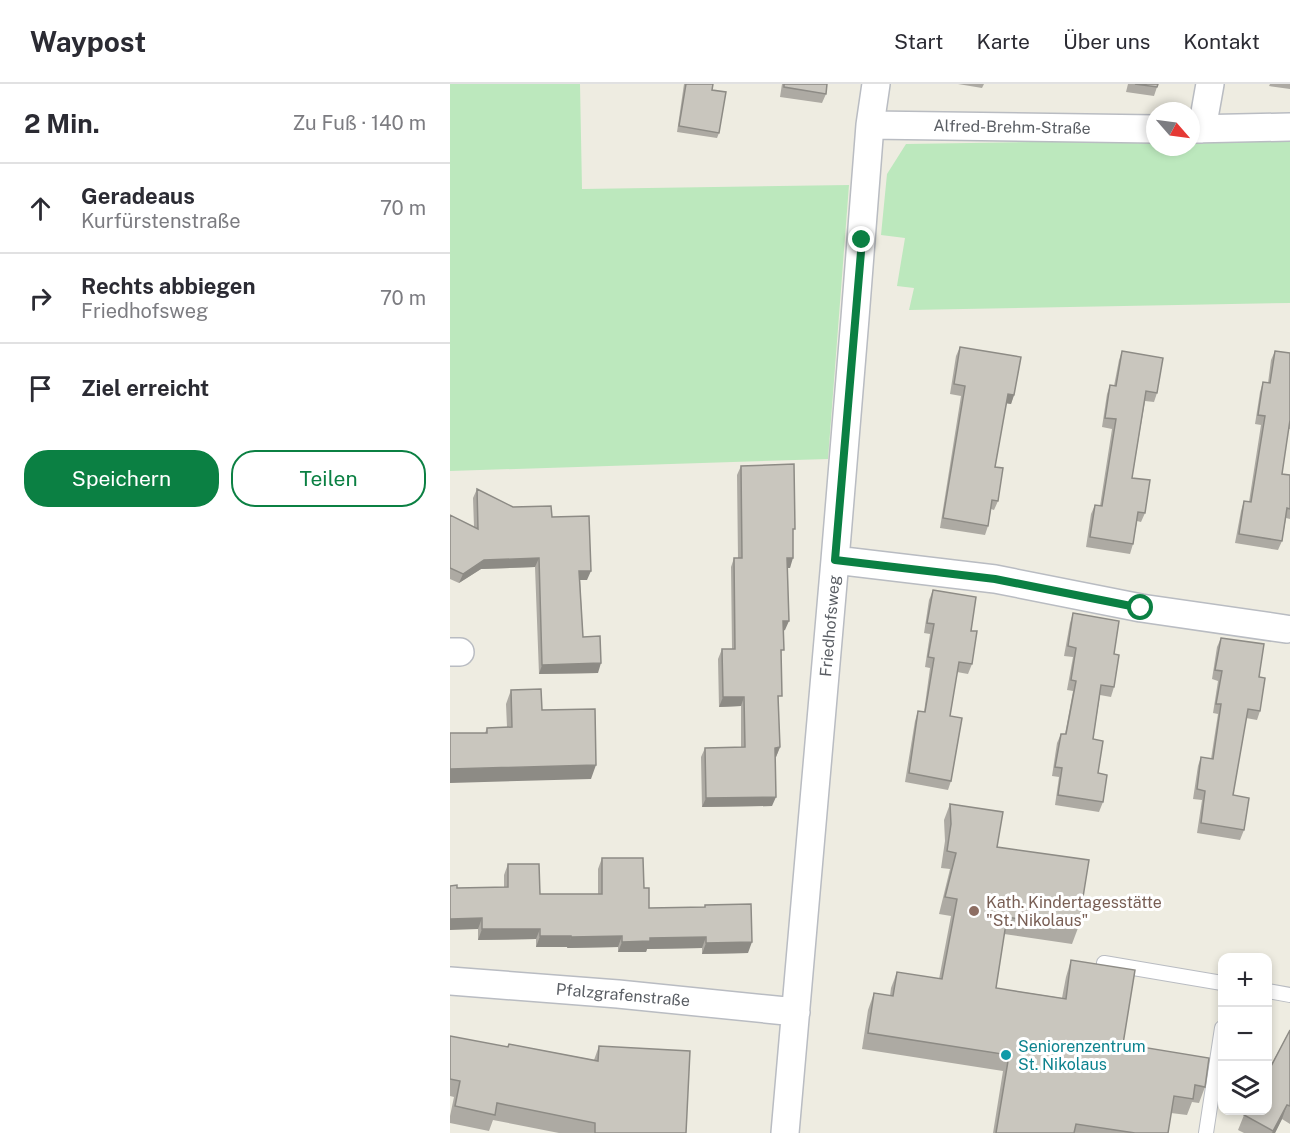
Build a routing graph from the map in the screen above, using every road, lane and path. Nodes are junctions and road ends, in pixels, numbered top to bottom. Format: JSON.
{"nodes":[{"id":1,"x":876,"y":84,"type":"edge"},
{"id":2,"x":1210,"y":84,"type":"edge"},
{"id":3,"x":1200,"y":119,"type":"edge"},
{"id":4,"x":870,"y":126,"type":"junction"},
{"id":5,"x":1290,"y":127,"type":"edge"},
{"id":6,"x":1146,"y":129,"type":"edge"},
{"id":7,"x":1200,"y":129,"type":"edge"},
{"id":8,"x":835,"y":560,"type":"junction"},
{"id":9,"x":1286,"y":629,"type":"dead end"},
{"id":10,"x":1104,"y":963,"type":"edge"},
{"id":11,"x":450,"y":981,"type":"edge"},
{"id":12,"x":1218,"y":982,"type":"edge"},
{"id":13,"x":1272,"y":992,"type":"edge"},
{"id":14,"x":1290,"y":995,"type":"edge"},
{"id":15,"x":796,"y":1012,"type":"junction"},
{"id":16,"x":1218,"y":1054,"type":"edge"},
{"id":17,"x":785,"y":1133,"type":"edge"},
{"id":18,"x":1206,"y":1133,"type":"edge"}],
"edges":[{"from":1,"to":4,"type":"street","name":"Friedhofsweg"},
{"from":2,"to":3,"type":"street"},
{"from":4,"to":6,"type":"street","name":"Alfred-Brehm-Straße"},
{"from":4,"to":8,"type":"street","name":"Friedhofsweg"},
{"from":5,"to":7,"type":"street"},
{"from":8,"to":9,"type":"street"},
{"from":8,"to":15,"type":"street","name":"Friedhofsweg"},
{"from":10,"to":12,"type":"lane"},
{"from":11,"to":15,"type":"street","name":"Pfalzgrafenstraße"},
{"from":13,"to":14,"type":"lane"},
{"from":15,"to":17,"type":"street","name":"Friedhofsweg"},
{"from":16,"to":18,"type":"lane"}]}
